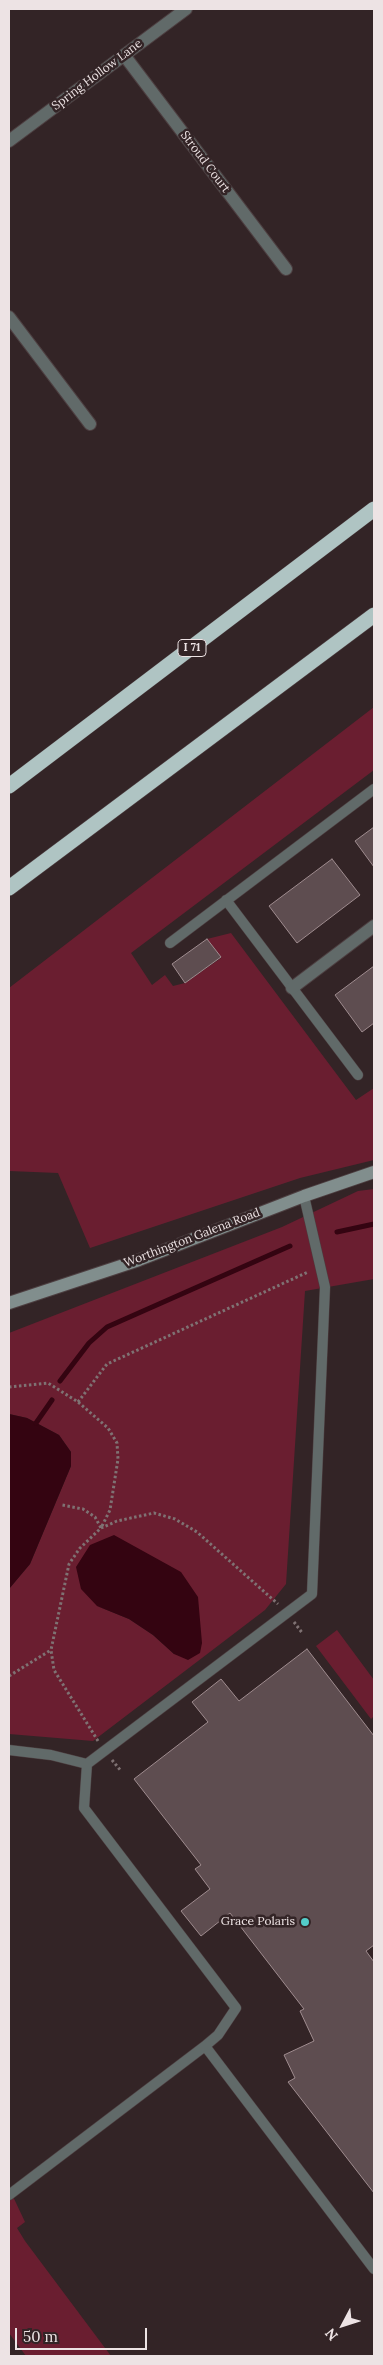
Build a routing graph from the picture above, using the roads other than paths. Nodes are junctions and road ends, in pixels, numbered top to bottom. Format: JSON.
{"nodes":[{"id":1,"x":186,"y":9,"type":"edge"},
{"id":2,"x":124,"y":55,"type":"junction"},
{"id":3,"x":9,"y":141,"type":"edge"},
{"id":4,"x":286,"y":269,"type":"dead end"},
{"id":5,"x":9,"y":317,"type":"edge"},
{"id":6,"x":90,"y":424,"type":"dead end"},
{"id":7,"x":374,"y":509,"type":"edge"},
{"id":8,"x":374,"y":615,"type":"edge"},
{"id":9,"x":9,"y":786,"type":"edge"},
{"id":10,"x":374,"y":788,"type":"edge"},
{"id":11,"x":9,"y":888,"type":"edge"},
{"id":12,"x":226,"y":900,"type":"junction"},
{"id":13,"x":374,"y":926,"type":"edge"},
{"id":14,"x":170,"y":943,"type":"dead end"},
{"id":15,"x":292,"y":988,"type":"junction"},
{"id":16,"x":358,"y":1075,"type":"dead end"},
{"id":17,"x":374,"y":1172,"type":"edge"},
{"id":18,"x":304,"y":1196,"type":"junction"},
{"id":19,"x":9,"y":1303,"type":"edge"},
{"id":20,"x":9,"y":1750,"type":"edge"},
{"id":21,"x":87,"y":1764,"type":"junction"},
{"id":22,"x":205,"y":2046,"type":"junction"},
{"id":23,"x":9,"y":2195,"type":"edge"},
{"id":24,"x":374,"y":2269,"type":"edge"}],
"edges":[{"from":1,"to":2,"type":"street","name":"Spring Hollow Lane"},
{"from":2,"to":3,"type":"street","name":"Spring Hollow Lane"},
{"from":2,"to":4,"type":"street","name":"Stroud Court"},
{"from":5,"to":6,"type":"street"},
{"from":7,"to":9,"type":"highway","number":"I 71"},
{"from":8,"to":11,"type":"highway"},
{"from":10,"to":12,"type":"lane"},
{"from":12,"to":14,"type":"lane"},
{"from":12,"to":15,"type":"lane"},
{"from":13,"to":15,"type":"street"},
{"from":15,"to":16,"type":"lane"},
{"from":17,"to":18,"type":"street","name":"Worthington Galena Road"},
{"from":18,"to":19,"type":"street","name":"Worthington Galena Road"},
{"from":18,"to":21,"type":"lane"},
{"from":20,"to":21,"type":"lane"},
{"from":21,"to":22,"type":"lane"},
{"from":22,"to":23,"type":"lane"},
{"from":22,"to":24,"type":"lane"}]}
